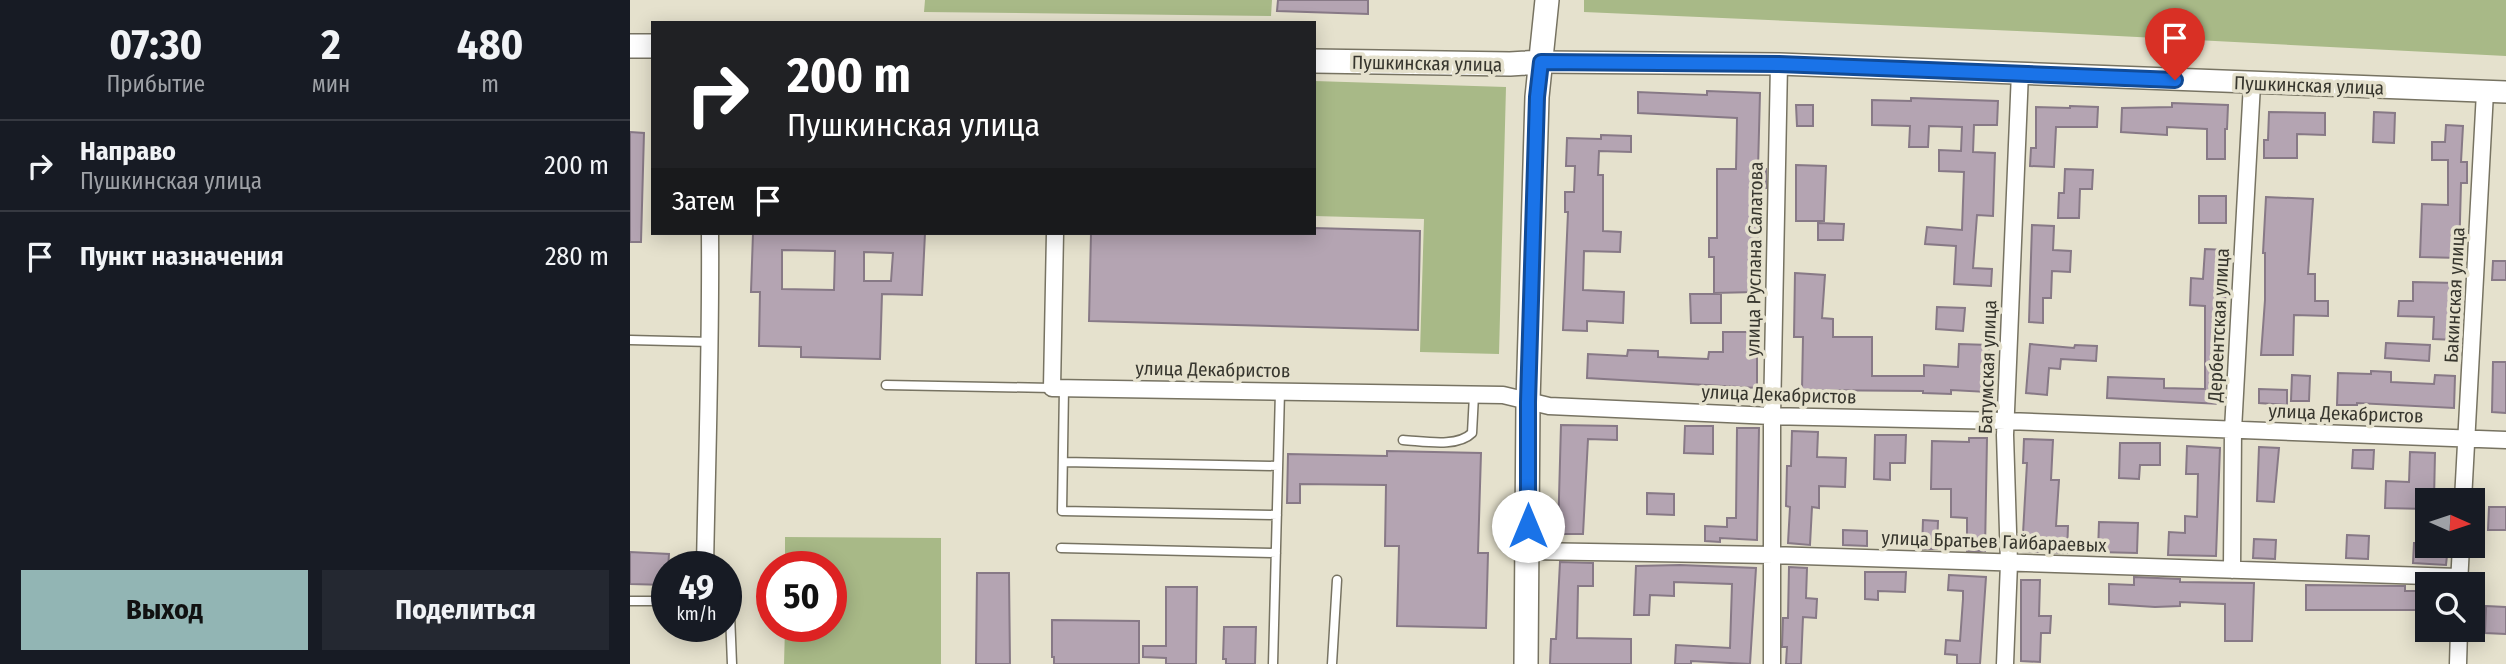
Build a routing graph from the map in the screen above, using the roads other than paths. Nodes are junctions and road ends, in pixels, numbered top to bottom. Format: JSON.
{"nodes":[{"id":1,"x":1547,"y":0,"type":"edge"},
{"id":2,"x":630,"y":46,"type":"edge"},
{"id":3,"x":651,"y":46,"type":"edge"},
{"id":4,"x":1316,"y":61,"type":"edge"},
{"id":5,"x":1541,"y":62,"type":"junction"},
{"id":6,"x":1779,"y":64,"type":"junction"},
{"id":7,"x":2020,"y":72,"type":"junction"},
{"id":8,"x":2252,"y":84,"type":"junction"},
{"id":9,"x":2496,"y":92,"type":"edge"},
{"id":10,"x":710,"y":235,"type":"edge"},
{"id":11,"x":1055,"y":235,"type":"edge"},
{"id":12,"x":630,"y":340,"type":"edge"},
{"id":13,"x":711,"y":342,"type":"junction"},
{"id":14,"x":886,"y":385,"type":"dead end"},
{"id":15,"x":1058,"y":388,"type":"junction"},
{"id":16,"x":1280,"y":391,"type":"junction"},
{"id":17,"x":1474,"y":394,"type":"junction"},
{"id":18,"x":1528,"y":402,"type":"junction"},
{"id":19,"x":1772,"y":416,"type":"junction"},
{"id":20,"x":2006,"y":421,"type":"junction"},
{"id":21,"x":2233,"y":430,"type":"junction"},
{"id":22,"x":2467,"y":438,"type":"junction"},
{"id":23,"x":1403,"y":440,"type":"dead end"},
{"id":24,"x":2506,"y":440,"type":"edge"},
{"id":25,"x":1063,"y":462,"type":"junction"},
{"id":26,"x":1278,"y":466,"type":"junction"},
{"id":27,"x":2464,"y":488,"type":"edge"},
{"id":28,"x":1277,"y":515,"type":"junction"},
{"id":29,"x":1061,"y":548,"type":"dead end"},
{"id":30,"x":705,"y":551,"type":"edge"},
{"id":31,"x":1528,"y":551,"type":"junction"},
{"id":32,"x":1276,"y":553,"type":"junction"},
{"id":33,"x":1773,"y":555,"type":"junction"},
{"id":34,"x":2009,"y":563,"type":"junction"},
{"id":35,"x":2232,"y":569,"type":"junction"},
{"id":36,"x":2415,"y":579,"type":"edge"},
{"id":37,"x":1337,"y":580,"type":"dead end"},
{"id":38,"x":630,"y":601,"type":"edge"},
{"id":39,"x":651,"y":601,"type":"edge"},
{"id":40,"x":731,"y":642,"type":"edge"},
{"id":41,"x":2459,"y":642,"type":"edge"},
{"id":42,"x":732,"y":664,"type":"edge"},
{"id":43,"x":1273,"y":664,"type":"edge"},
{"id":44,"x":1332,"y":664,"type":"edge"},
{"id":45,"x":1526,"y":664,"type":"edge"},
{"id":46,"x":1772,"y":664,"type":"edge"},
{"id":47,"x":2005,"y":664,"type":"edge"},
{"id":48,"x":2458,"y":664,"type":"edge"}],
"edges":[{"from":1,"to":5,"type":"main road"},
{"from":2,"to":3,"type":"main road"},
{"from":4,"to":5,"type":"main road","name":"Пушкинская улица"},
{"from":5,"to":6,"type":"street","name":"Пушкинская улица"},
{"from":5,"to":18,"type":"main road"},
{"from":6,"to":7,"type":"street","name":"Пушкинская улица"},
{"from":6,"to":19,"type":"street","name":"улица Руслана Салатова"},
{"from":7,"to":8,"type":"street","name":"Пушкинская улица"},
{"from":7,"to":20,"type":"street","name":"Батумская улица"},
{"from":8,"to":9,"type":"street","name":"Пушкинская улица"},
{"from":8,"to":21,"type":"street","name":"Дербентская улица"},
{"from":9,"to":22,"type":"street","name":"Бакинская улица"},
{"from":10,"to":13,"type":"street"},
{"from":11,"to":15,"type":"street"},
{"from":12,"to":13,"type":"lane"},
{"from":13,"to":30,"type":"street"},
{"from":14,"to":15,"type":"lane","name":"улица Декабристов"},
{"from":15,"to":16,"type":"street","name":"улица Декабристов"},
{"from":15,"to":25,"type":"lane"},
{"from":16,"to":17,"type":"street","name":"улица Декабристов"},
{"from":16,"to":26,"type":"lane"},
{"from":17,"to":18,"type":"street","name":"улица Декабристов"},
{"from":17,"to":23,"type":"lane"},
{"from":18,"to":19,"type":"street","name":"улица Декабристов"},
{"from":18,"to":31,"type":"main road"},
{"from":19,"to":20,"type":"street","name":"улица Декабристов"},
{"from":19,"to":33,"type":"street","name":"улица Руслана Салатова"},
{"from":20,"to":21,"type":"street","name":"улица Декабристов"},
{"from":20,"to":34,"type":"street","name":"Батумская улица"},
{"from":21,"to":22,"type":"street","name":"улица Декабристов"},
{"from":21,"to":35,"type":"street","name":"Дербентская улица"},
{"from":22,"to":24,"type":"street","name":"улица Декабристов"},
{"from":22,"to":27,"type":"street","name":"Бакинская улица"},
{"from":25,"to":26,"type":"lane"},
{"from":25,"to":28,"type":"lane"},
{"from":26,"to":28,"type":"lane"},
{"from":28,"to":32,"type":"lane"},
{"from":29,"to":32,"type":"lane"},
{"from":31,"to":33,"type":"street","name":"улица Братьев Гайбараевых"},
{"from":31,"to":45,"type":"main road"},
{"from":32,"to":43,"type":"lane"},
{"from":33,"to":34,"type":"street","name":"улица Братьев Гайбараевых"},
{"from":33,"to":46,"type":"street","name":"улица Руслана Салатова"},
{"from":34,"to":35,"type":"street","name":"улица Братьев Гайбараевых"},
{"from":34,"to":47,"type":"street","name":"Батумская улица"},
{"from":35,"to":36,"type":"street","name":"улица Братьев Гайбараевых"},
{"from":37,"to":44,"type":"lane"},
{"from":38,"to":39,"type":"lane"},
{"from":40,"to":42,"type":"lane"},
{"from":41,"to":48,"type":"street"}]}
